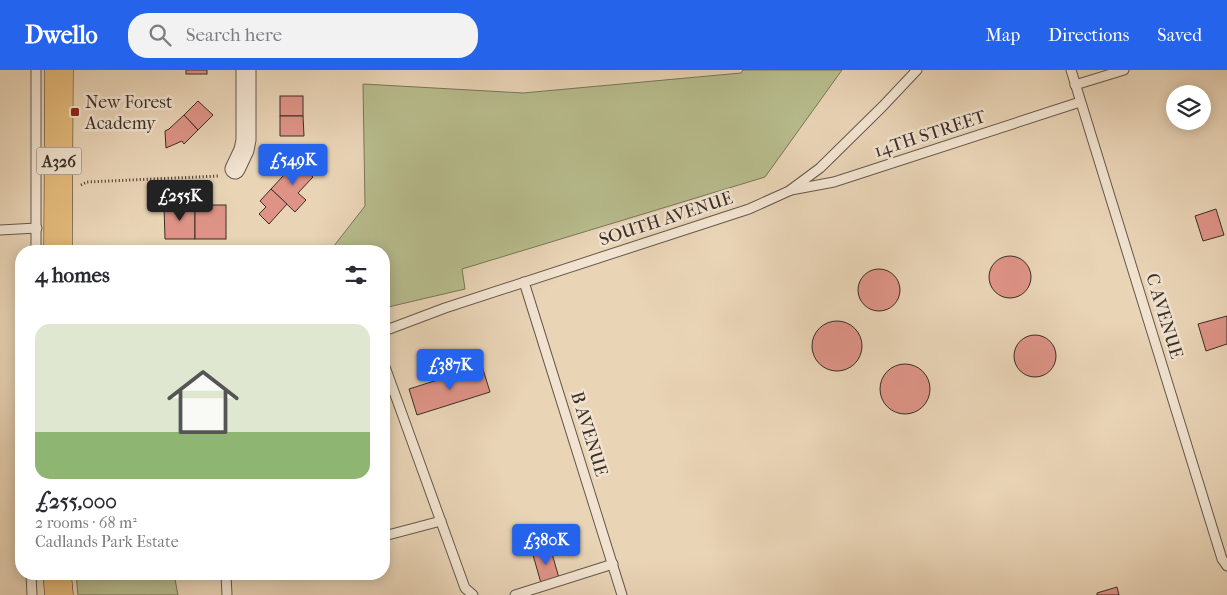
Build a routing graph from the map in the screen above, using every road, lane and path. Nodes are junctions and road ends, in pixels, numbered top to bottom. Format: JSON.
{"nodes":[{"id":1,"x":36,"y":70,"type":"edge"},
{"id":2,"x":59,"y":70,"type":"edge"},
{"id":3,"x":246,"y":70,"type":"edge"},
{"id":4,"x":917,"y":70,"type":"edge"},
{"id":5,"x":1124,"y":70,"type":"edge"},
{"id":6,"x":1071,"y":72,"type":"edge"},
{"id":7,"x":1075,"y":85,"type":"junction"},
{"id":8,"x":1080,"y":102,"type":"junction"},
{"id":9,"x":235,"y":169,"type":"joint"},
{"id":10,"x":76,"y":190,"type":"dead end"},
{"id":11,"x":789,"y":191,"type":"junction"},
{"id":12,"x":37,"y":228,"type":"junction"},
{"id":13,"x":0,"y":230,"type":"edge"},
{"id":14,"x":36,"y":245,"type":"edge"},
{"id":15,"x":58,"y":245,"type":"edge"},
{"id":16,"x":524,"y":282,"type":"junction"},
{"id":17,"x":390,"y":329,"type":"edge"},
{"id":18,"x":390,"y":381,"type":"edge"},
{"id":19,"x":441,"y":521,"type":"junction"},
{"id":20,"x":390,"y":534,"type":"edge"},
{"id":21,"x":612,"y":564,"type":"junction"},
{"id":22,"x":1227,"y":566,"type":"edge"},
{"id":23,"x":31,"y":580,"type":"edge"},
{"id":24,"x":58,"y":580,"type":"edge"},
{"id":25,"x":226,"y":580,"type":"edge"},
{"id":26,"x":32,"y":595,"type":"edge"},
{"id":27,"x":59,"y":595,"type":"edge"},
{"id":28,"x":227,"y":595,"type":"edge"},
{"id":29,"x":473,"y":595,"type":"edge"},
{"id":30,"x":515,"y":595,"type":"edge"},
{"id":31,"x":622,"y":595,"type":"edge"}],
"edges":[{"from":1,"to":12,"type":"lane"},
{"from":2,"to":15,"type":"main road","number":"A326"},
{"from":3,"to":9,"type":"street"},
{"from":4,"to":11,"type":"lane","name":"SOUTH AVENUE"},
{"from":5,"to":7,"type":"lane"},
{"from":6,"to":7,"type":"lane","name":"C AVENUE"},
{"from":7,"to":8,"type":"lane","name":"C AVENUE"},
{"from":8,"to":11,"type":"lane","name":"14TH STREET"},
{"from":8,"to":22,"type":"lane","name":"C AVENUE"},
{"from":9,"to":10,"type":"path"},
{"from":11,"to":16,"type":"lane","name":"SOUTH AVENUE"},
{"from":12,"to":13,"type":"lane"},
{"from":12,"to":14,"type":"lane"},
{"from":16,"to":17,"type":"lane","name":"SOUTH AVENUE"},
{"from":16,"to":21,"type":"lane","name":"B AVENUE"},
{"from":18,"to":19,"type":"lane"},
{"from":19,"to":20,"type":"lane"},
{"from":19,"to":29,"type":"lane"},
{"from":21,"to":30,"type":"lane"},
{"from":21,"to":31,"type":"lane","name":"B AVENUE"},
{"from":23,"to":26,"type":"lane"},
{"from":24,"to":27,"type":"main road"},
{"from":25,"to":28,"type":"lane"}]}
